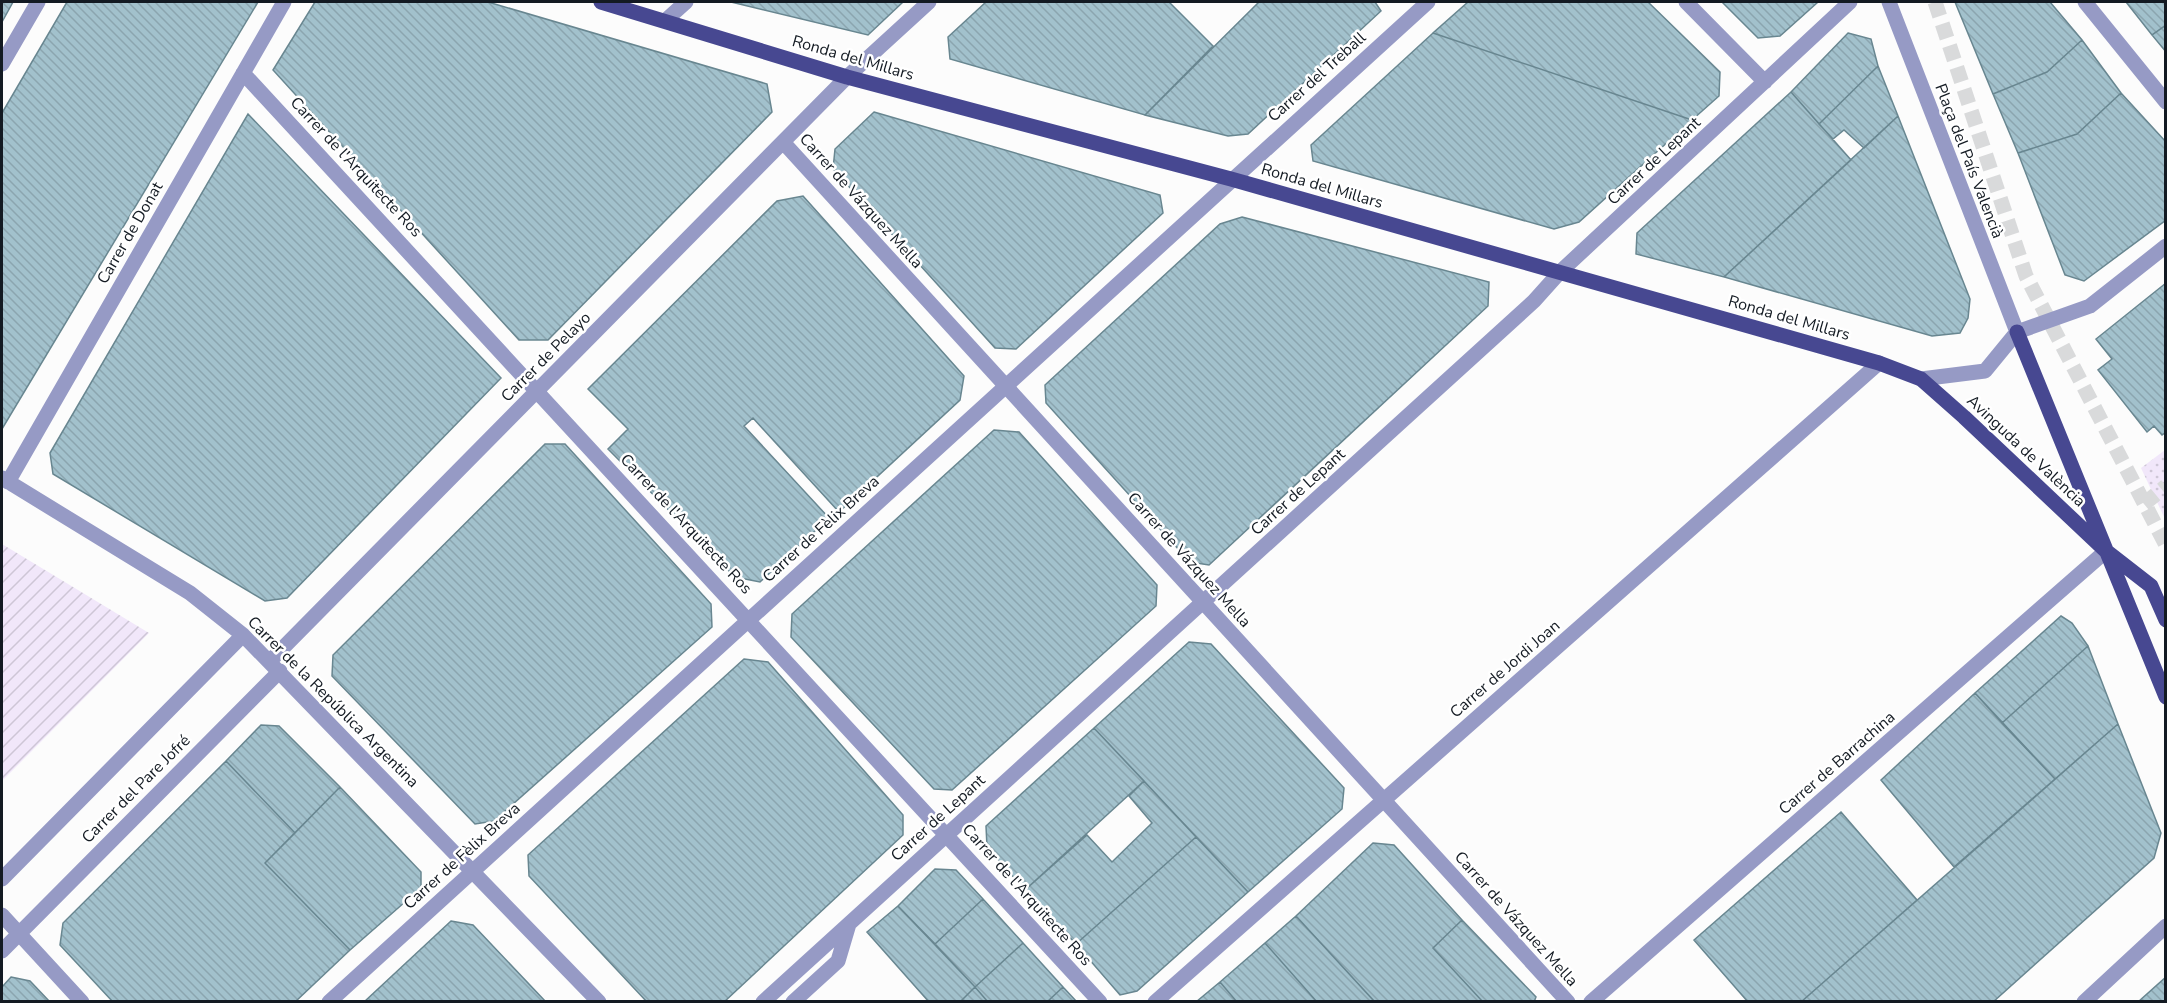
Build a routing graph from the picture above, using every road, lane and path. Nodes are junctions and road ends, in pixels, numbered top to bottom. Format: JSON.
{"nodes":[{"id":1,"x":38,"y":2,"type":"edge"},
{"id":2,"x":284,"y":2,"type":"edge"},
{"id":3,"x":601,"y":2,"type":"edge"},
{"id":4,"x":686,"y":2,"type":"edge"},
{"id":5,"x":929,"y":2,"type":"edge"},
{"id":6,"x":1428,"y":2,"type":"edge"},
{"id":7,"x":1686,"y":2,"type":"edge"},
{"id":8,"x":1850,"y":2,"type":"edge"},
{"id":9,"x":1889,"y":2,"type":"edge"},
{"id":10,"x":2085,"y":2,"type":"edge"},
{"id":11,"x":666,"y":20,"type":"junction"},
{"id":12,"x":2,"y":64,"type":"edge"},
{"id":13,"x":243,"y":73,"type":"junction"},
{"id":14,"x":847,"y":77,"type":"junction"},
{"id":15,"x":1765,"y":82,"type":"junction"},
{"id":16,"x":2166,"y":102,"type":"edge"},
{"id":17,"x":783,"y":142,"type":"junction"},
{"id":18,"x":1231,"y":179,"type":"junction"},
{"id":19,"x":2166,"y":246,"type":"edge"},
{"id":20,"x":1560,"y":272,"type":"junction"},
{"id":21,"x":2017,"y":332,"type":"junction"},
{"id":22,"x":1879,"y":363,"type":"junction"},
{"id":23,"x":1921,"y":379,"type":"junction"},
{"id":24,"x":1005,"y":385,"type":"junction"},
{"id":25,"x":538,"y":390,"type":"junction"},
{"id":26,"x":5,"y":480,"type":"edge"},
{"id":27,"x":2106,"y":551,"type":"junction"},
{"id":28,"x":1203,"y":602,"type":"junction"},
{"id":29,"x":749,"y":619,"type":"junction"},
{"id":30,"x":2166,"y":620,"type":"edge"},
{"id":31,"x":243,"y":635,"type":"junction"},
{"id":32,"x":275,"y":666,"type":"junction"},
{"id":33,"x":2166,"y":697,"type":"edge"},
{"id":34,"x":1383,"y":800,"type":"junction"},
{"id":35,"x":947,"y":835,"type":"junction"},
{"id":36,"x":473,"y":871,"type":"junction"},
{"id":37,"x":2,"y":879,"type":"edge"},
{"id":38,"x":2,"y":915,"type":"edge"},
{"id":39,"x":849,"y":924,"type":"junction"},
{"id":40,"x":2166,"y":926,"type":"edge"},
{"id":41,"x":19,"y":933,"type":"junction"},
{"id":42,"x":2,"y":951,"type":"edge"},
{"id":43,"x":82,"y":1002,"type":"edge"},
{"id":44,"x":329,"y":1002,"type":"edge"},
{"id":45,"x":599,"y":1002,"type":"edge"},
{"id":46,"x":763,"y":1002,"type":"edge"},
{"id":47,"x":793,"y":1002,"type":"edge"},
{"id":48,"x":1100,"y":1002,"type":"edge"},
{"id":49,"x":1155,"y":1002,"type":"edge"},
{"id":50,"x":1568,"y":1002,"type":"edge"},
{"id":51,"x":1591,"y":1002,"type":"edge"},
{"id":52,"x":2084,"y":1002,"type":"edge"}],
"edges":[{"from":1,"to":12,"type":"street"},
{"from":2,"to":13,"type":"street","name":"Carrer de Donat"},
{"from":3,"to":11,"type":"main road","name":"Ronda del Millars"},
{"from":4,"to":11,"type":"street"},
{"from":5,"to":14,"type":"street","name":"Carrer de Pelayo"},
{"from":6,"to":18,"type":"street","name":"Carrer del Treball"},
{"from":7,"to":15,"type":"street"},
{"from":8,"to":15,"type":"street","name":"Carrer de Lepant"},
{"from":9,"to":21,"type":"street","name":"Plaça del País Valencià"},
{"from":10,"to":16,"type":"street"},
{"from":11,"to":14,"type":"main road","name":"Ronda del Millars"},
{"from":13,"to":25,"type":"street","name":"Carrer de l'Arquitecte Ros"},
{"from":13,"to":26,"type":"street","name":"Carrer de Donat"},
{"from":14,"to":17,"type":"street","name":"Carrer de Pelayo"},
{"from":14,"to":18,"type":"main road","name":"Ronda del Millars"},
{"from":15,"to":20,"type":"street","name":"Carrer de Lepant"},
{"from":17,"to":24,"type":"street","name":"Carrer de Vázquez Mella"},
{"from":17,"to":25,"type":"street","name":"Carrer de Pelayo"},
{"from":18,"to":20,"type":"main road","name":"Ronda del Millars"},
{"from":18,"to":24,"type":"street","name":"Carrer de Fèlix Breva"},
{"from":19,"to":21,"type":"street"},
{"from":20,"to":22,"type":"main road","name":"Ronda del Millars"},
{"from":20,"to":28,"type":"street","name":"Carrer de Lepant"},
{"from":21,"to":23,"type":"street","name":"Ronda del Millars"},
{"from":21,"to":27,"type":"main road","name":"Avinguda de València"},
{"from":22,"to":23,"type":"main road","name":"Ronda del Millars"},
{"from":22,"to":34,"type":"street","name":"Carrer de Jordi Joan"},
{"from":23,"to":27,"type":"main road","name":"Avinguda de València"},
{"from":24,"to":28,"type":"street","name":"Carrer de Vázquez Mella"},
{"from":24,"to":29,"type":"street","name":"Carrer de Fèlix Breva"},
{"from":25,"to":29,"type":"street","name":"Carrer de l'Arquitecte Ros"},
{"from":25,"to":32,"type":"street","name":"Carrer de Pelayo"},
{"from":26,"to":31,"type":"street","name":"Carrer de la República Argentina"},
{"from":27,"to":30,"type":"main road","name":"Avinguda de València"},
{"from":27,"to":33,"type":"main road","name":"Avinguda de València"},
{"from":27,"to":51,"type":"street","name":"Carrer de Barrachina"},
{"from":28,"to":34,"type":"street","name":"Carrer de Vázquez Mella"},
{"from":28,"to":35,"type":"street","name":"Carrer de Lepant"},
{"from":29,"to":35,"type":"street","name":"Carrer de l'Arquitecte Ros"},
{"from":29,"to":36,"type":"street","name":"Carrer de Fèlix Breva"},
{"from":31,"to":32,"type":"street","name":"Carrer de la República Argentina"},
{"from":31,"to":37,"type":"street","name":"Carrer del Pare Jofré"},
{"from":32,"to":36,"type":"street","name":"Carrer de la República Argentina"},
{"from":32,"to":41,"type":"street","name":"Carrer del Pare Jofré"},
{"from":34,"to":49,"type":"street","name":"Carrer de Jordi Joan"},
{"from":34,"to":50,"type":"street","name":"Carrer de Vázquez Mella"},
{"from":35,"to":39,"type":"street","name":"Carrer de Lepant"},
{"from":35,"to":48,"type":"street","name":"Carrer de l'Arquitecte Ros"},
{"from":36,"to":44,"type":"street","name":"Carrer de Fèlix Breva"},
{"from":36,"to":45,"type":"street","name":"Carrer de la República Argentina"},
{"from":38,"to":41,"type":"street"},
{"from":39,"to":46,"type":"street","name":"Carrer de Lepant"},
{"from":39,"to":47,"type":"street"},
{"from":40,"to":52,"type":"street"},
{"from":41,"to":42,"type":"street","name":"Carrer del Pare Jofré"},
{"from":41,"to":43,"type":"street"}]}
